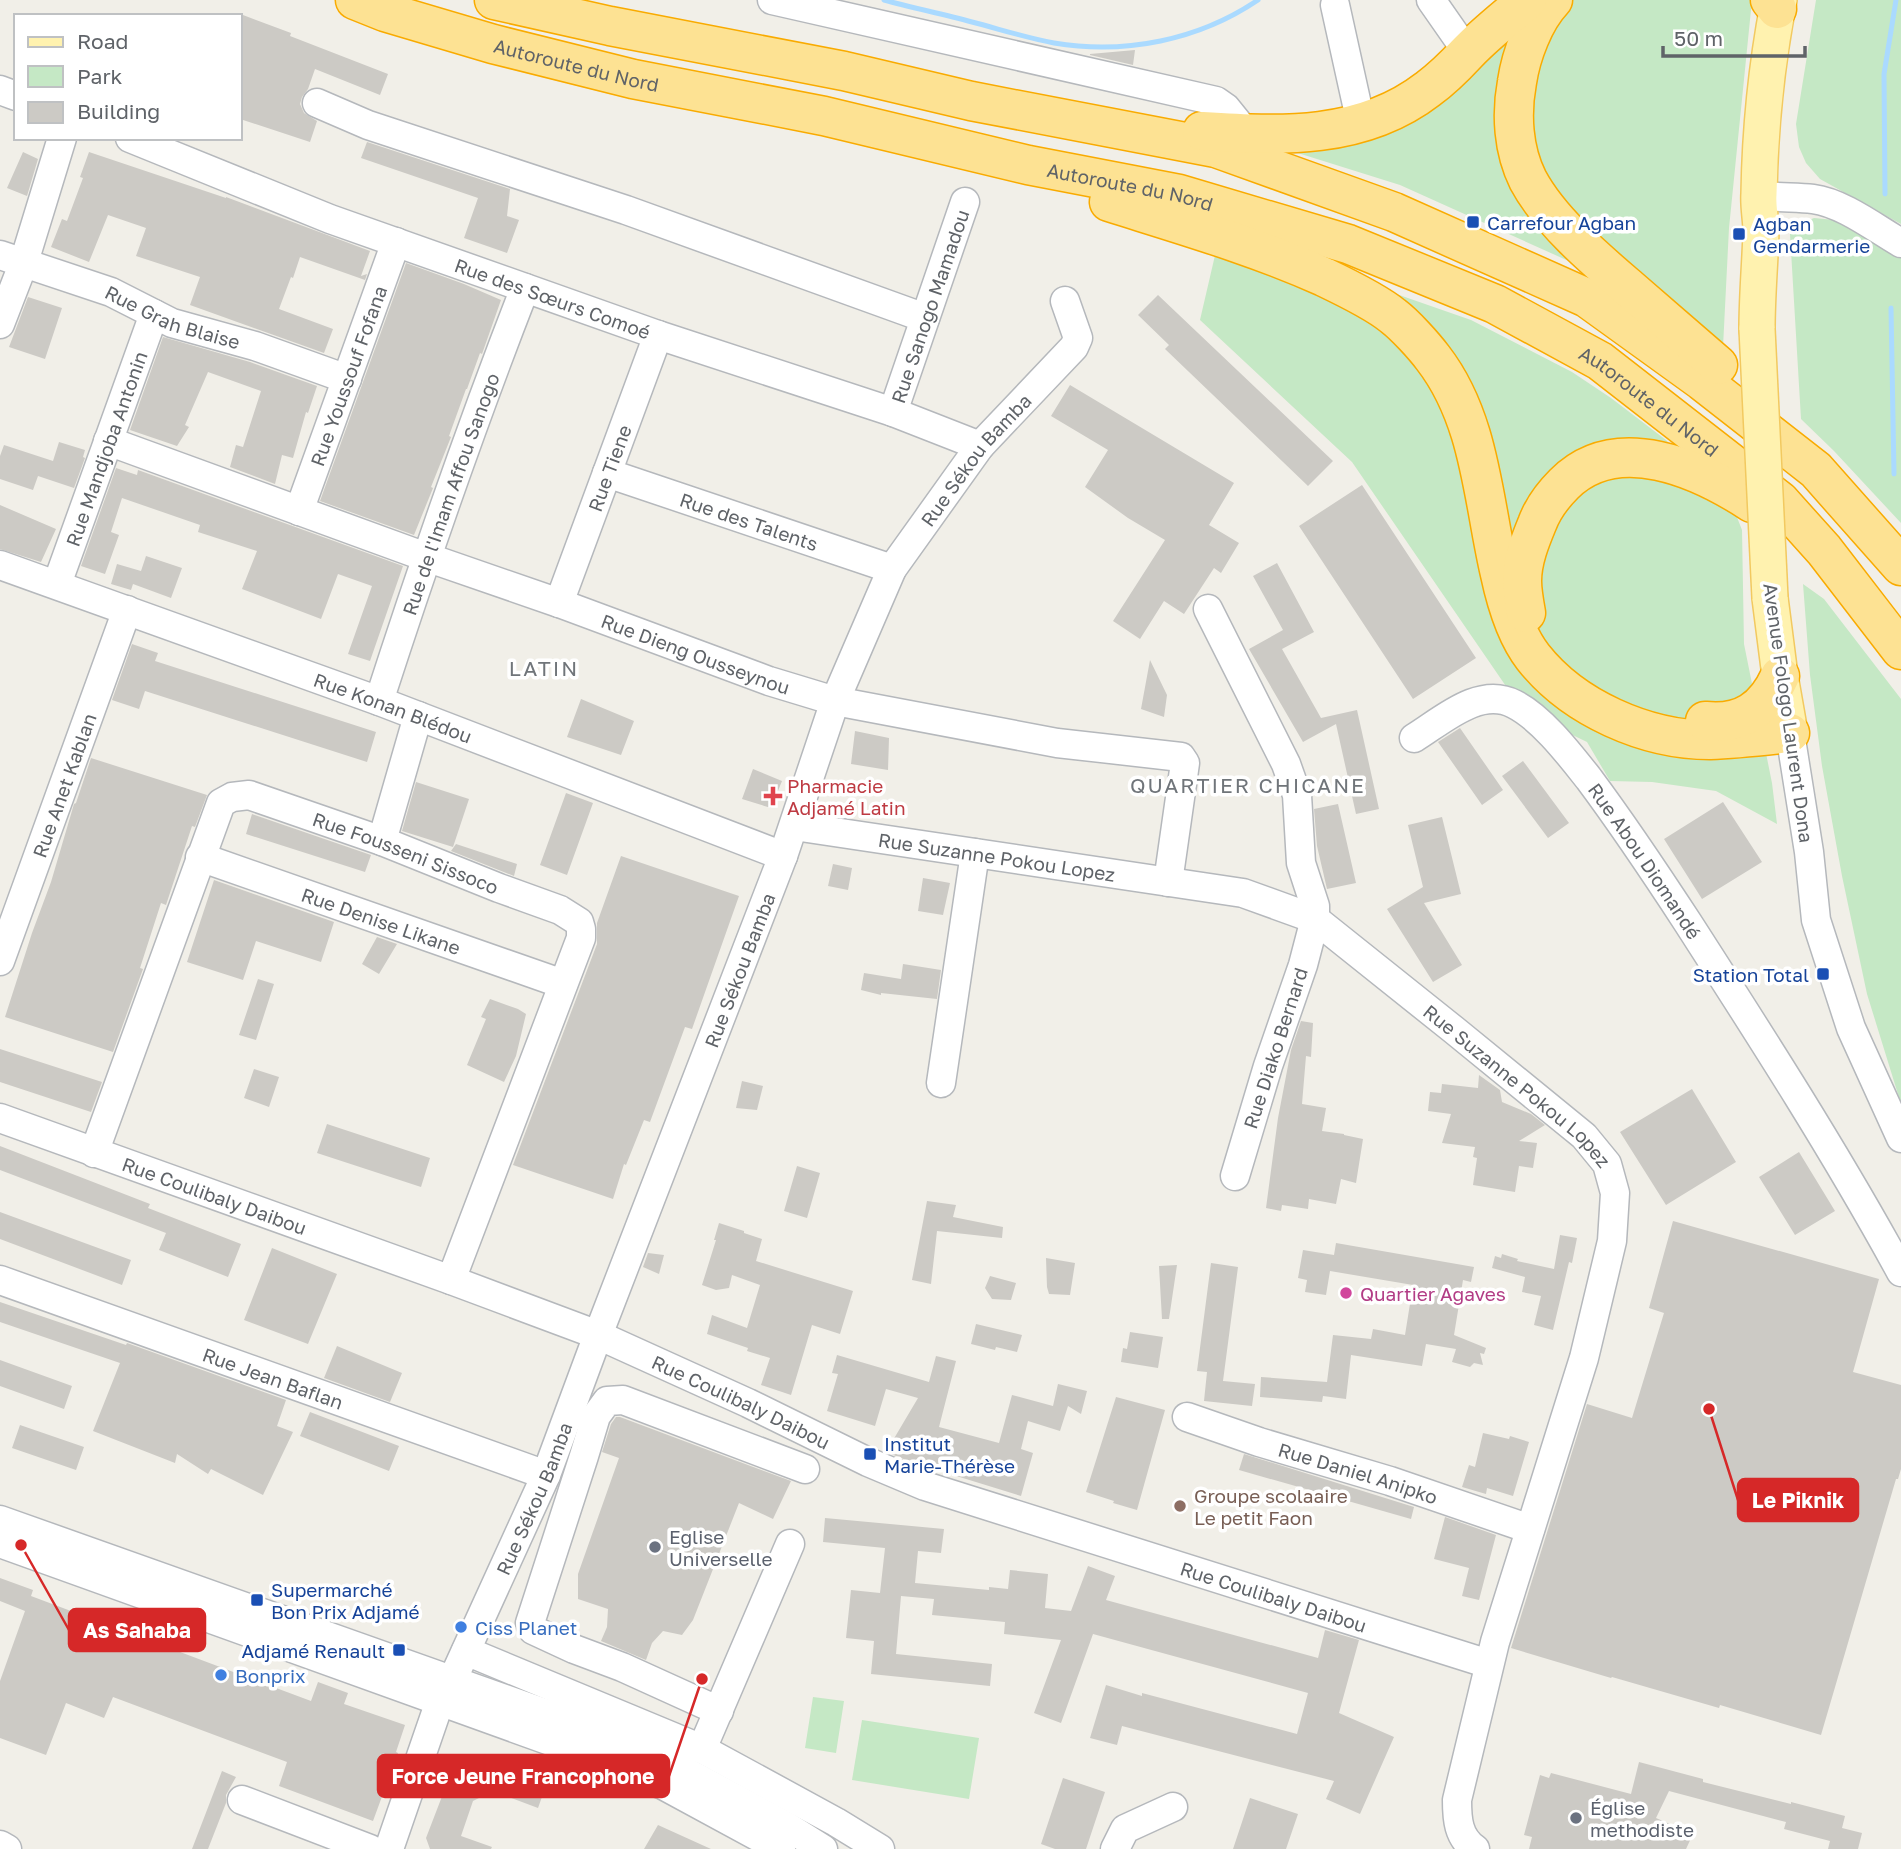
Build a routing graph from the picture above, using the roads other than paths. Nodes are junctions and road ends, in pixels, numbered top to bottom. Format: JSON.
{"nodes":[{"id":1,"x":355,"y":0,"type":"edge"},
{"id":2,"x":494,"y":0,"type":"edge"},
{"id":3,"x":772,"y":0,"type":"edge"},
{"id":4,"x":1431,"y":0,"type":"edge"},
{"id":5,"x":1527,"y":0,"type":"edge"},
{"id":6,"x":1553,"y":0,"type":"edge"},
{"id":7,"x":1782,"y":2,"type":"edge"},
{"id":8,"x":1335,"y":5,"type":"dead end"},
{"id":9,"x":1468,"y":53,"type":"junction"},
{"id":10,"x":317,"y":103,"type":"dead end"},
{"id":11,"x":1361,"y":123,"type":"junction"},
{"id":12,"x":1122,"y":130,"type":"junction"},
{"id":13,"x":1247,"y":134,"type":"junction"},
{"id":14,"x":61,"y":140,"type":"edge"},
{"id":15,"x":135,"y":140,"type":"edge"},
{"id":16,"x":1028,"y":165,"type":"junction"},
{"id":17,"x":1767,"y":197,"type":"junction"},
{"id":18,"x":965,"y":202,"type":"dead end"},
{"id":19,"x":396,"y":242,"type":"junction"},
{"id":20,"x":1901,"y":243,"type":"edge"},
{"id":21,"x":12,"y":259,"type":"edge"},
{"id":22,"x":525,"y":288,"type":"junction"},
{"id":23,"x":1065,"y":300,"type":"dead end"},
{"id":24,"x":154,"y":314,"type":"junction"},
{"id":25,"x":925,"y":318,"type":"junction"},
{"id":26,"x":0,"y":324,"type":"edge"},
{"id":27,"x":658,"y":335,"type":"junction"},
{"id":28,"x":346,"y":379,"type":"junction"},
{"id":29,"x":893,"y":412,"type":"junction"},
{"id":30,"x":108,"y":441,"type":"junction"},
{"id":31,"x":980,"y":446,"type":"junction"},
{"id":32,"x":1816,"y":470,"type":"junction"},
{"id":33,"x":607,"y":473,"type":"junction"},
{"id":34,"x":299,"y":511,"type":"junction"},
{"id":35,"x":1824,"y":550,"type":"junction"},
{"id":36,"x":426,"y":557,"type":"junction"},
{"id":37,"x":0,"y":565,"type":"edge"},
{"id":38,"x":1901,"y":566,"type":"edge"},
{"id":39,"x":891,"y":569,"type":"junction"},
{"id":40,"x":57,"y":584,"type":"junction"},
{"id":41,"x":559,"y":603,"type":"junction"},
{"id":42,"x":1208,"y":609,"type":"dead end"},
{"id":43,"x":127,"y":610,"type":"junction"},
{"id":44,"x":1901,"y":650,"type":"edge"},
{"id":45,"x":379,"y":701,"type":"junction"},
{"id":46,"x":835,"y":701,"type":"junction"},
{"id":47,"x":418,"y":716,"type":"junction"},
{"id":48,"x":1787,"y":720,"type":"junction"},
{"id":49,"x":1738,"y":729,"type":"junction"},
{"id":50,"x":1414,"y":738,"type":"dead end"},
{"id":51,"x":794,"y":826,"type":"junction"},
{"id":52,"x":382,"y":841,"type":"junction"},
{"id":53,"x":975,"y":853,"type":"junction"},
{"id":54,"x":783,"y":856,"type":"junction"},
{"id":55,"x":200,"y":857,"type":"junction"},
{"id":56,"x":1168,"y":882,"type":"junction"},
{"id":57,"x":1315,"y":919,"type":"junction"},
{"id":58,"x":0,"y":961,"type":"edge"},
{"id":59,"x":563,"y":984,"type":"junction"},
{"id":60,"x":941,"y":1083,"type":"dead end"},
{"id":61,"x":0,"y":1118,"type":"edge"},
{"id":62,"x":1901,"y":1138,"type":"edge"},
{"id":63,"x":94,"y":1153,"type":"junction"},
{"id":64,"x":1234,"y":1176,"type":"dead end"},
{"id":65,"x":1901,"y":1272,"type":"edge"},
{"id":66,"x":0,"y":1280,"type":"edge"},
{"id":67,"x":451,"y":1280,"type":"junction"},
{"id":68,"x":598,"y":1335,"type":"junction"},
{"id":69,"x":1186,"y":1417,"type":"dead end"},
{"id":70,"x":805,"y":1469,"type":"dead end"},
{"id":71,"x":546,"y":1475,"type":"junction"},
{"id":72,"x":0,"y":1520,"type":"edge"},
{"id":73,"x":1530,"y":1529,"type":"junction"},
{"id":74,"x":0,"y":1543,"type":"edge"},
{"id":75,"x":790,"y":1544,"type":"dead end"},
{"id":76,"x":466,"y":1651,"type":"junction"},
{"id":77,"x":1489,"y":1664,"type":"junction"},
{"id":78,"x":446,"y":1691,"type":"junction"},
{"id":79,"x":719,"y":1710,"type":"junction"},
{"id":80,"x":702,"y":1749,"type":"junction"},
{"id":81,"x":242,"y":1800,"type":"dead end"},
{"id":82,"x":1173,"y":1807,"type":"dead end"},
{"id":83,"x":0,"y":1845,"type":"edge"},
{"id":84,"x":7,"y":1849,"type":"edge"},
{"id":85,"x":370,"y":1849,"type":"edge"},
{"id":86,"x":389,"y":1849,"type":"edge"},
{"id":87,"x":781,"y":1849,"type":"edge"},
{"id":88,"x":823,"y":1849,"type":"edge"},
{"id":89,"x":880,"y":1849,"type":"edge"},
{"id":90,"x":1115,"y":1849,"type":"edge"},
{"id":91,"x":1475,"y":1849,"type":"edge"}],
"edges":[{"from":1,"to":16,"type":"highway","name":"Autoroute du Nord"},
{"from":2,"to":12,"type":"highway"},
{"from":3,"to":13,"type":"street"},
{"from":4,"to":9,"type":"street"},
{"from":5,"to":9,"type":"highway"},
{"from":6,"to":32,"type":"highway"},
{"from":7,"to":17,"type":"main road","name":"Avenue Fologo Laurent Dona"},
{"from":8,"to":11,"type":"street"},
{"from":9,"to":11,"type":"highway"},
{"from":10,"to":25,"type":"street"},
{"from":11,"to":13,"type":"highway"},
{"from":12,"to":13,"type":"highway"},
{"from":12,"to":32,"type":"highway"},
{"from":14,"to":21,"type":"street"},
{"from":15,"to":19,"type":"street","name":"Rue des Sœurs Comoé"},
{"from":16,"to":35,"type":"highway","name":"Autoroute du Nord"},
{"from":16,"to":49,"type":"highway"},
{"from":17,"to":20,"type":"street"},
{"from":17,"to":48,"type":"main road","name":"Avenue Fologo Laurent Dona","bridge":true},
{"from":18,"to":25,"type":"street","name":"Rue Sanogo Mamadou"},
{"from":19,"to":22,"type":"street","name":"Rue des Sœurs Comoé"},
{"from":19,"to":28,"type":"street","name":"Rue Youssouf Fofana"},
{"from":21,"to":24,"type":"street","name":"Rue Grah Blaise"},
{"from":21,"to":26,"type":"street"},
{"from":22,"to":27,"type":"street","name":"Rue des Sœurs Comoé"},
{"from":22,"to":36,"type":"street","name":"Rue de l'Imam Affou Sanogo"},
{"from":23,"to":31,"type":"street","name":"Rue Sékou Bamba"},
{"from":24,"to":28,"type":"street","name":"Rue Grah Blaise"},
{"from":24,"to":30,"type":"street","name":"Rue Mandjoba Antonin"},
{"from":25,"to":29,"type":"street","name":"Rue Sanogo Mamadou"},
{"from":27,"to":29,"type":"street","name":"Rue des Sœurs Comoé"},
{"from":27,"to":33,"type":"street","name":"Rue Tiene"},
{"from":28,"to":34,"type":"street","name":"Rue Youssouf Fofana"},
{"from":29,"to":31,"type":"street","name":"Rue des Sœurs Comoé"},
{"from":30,"to":34,"type":"street","name":"Rue Dieng Ousseynou"},
{"from":30,"to":40,"type":"street","name":"Rue Mandjoba Antonin"},
{"from":31,"to":39,"type":"street","name":"Rue Sékou Bamba"},
{"from":32,"to":38,"type":"highway"},
{"from":33,"to":39,"type":"street","name":"Rue des Talents"},
{"from":33,"to":41,"type":"street","name":"Rue Tiene"},
{"from":34,"to":36,"type":"street","name":"Rue Dieng Ousseynou"},
{"from":35,"to":44,"type":"highway","name":"Autoroute du Nord"},
{"from":35,"to":49,"type":"highway"},
{"from":36,"to":41,"type":"street","name":"Rue Dieng Ousseynou"},
{"from":36,"to":45,"type":"street","name":"Rue de l'Imam Affou Sanogo"},
{"from":37,"to":40,"type":"street","name":"Rue Konan Blédou"},
{"from":39,"to":46,"type":"street","name":"Rue Sékou Bamba"},
{"from":40,"to":43,"type":"street","name":"Rue Konan Blédou"},
{"from":41,"to":46,"type":"street","name":"Rue Dieng Ousseynou"},
{"from":42,"to":57,"type":"street"},
{"from":43,"to":45,"type":"street","name":"Rue Konan Blédou"},
{"from":43,"to":58,"type":"street","name":"Rue Anet Kablan"},
{"from":45,"to":47,"type":"street","name":"Rue Konan Blédou"},
{"from":46,"to":51,"type":"street","name":"Rue Sékou Bamba"},
{"from":46,"to":56,"type":"street","name":"Rue Dieng Ousseynou"},
{"from":47,"to":52,"type":"street"},
{"from":47,"to":54,"type":"street","name":"Rue Konan Blédou"},
{"from":48,"to":49,"type":"highway"},
{"from":48,"to":49,"type":"highway"},
{"from":48,"to":62,"type":"street","name":"Avenue Fologo Laurent Dona"},
{"from":50,"to":65,"type":"street","name":"Rue Abou Diomandé"},
{"from":51,"to":53,"type":"street","name":"Rue Suzanne Pokou Lopez"},
{"from":51,"to":54,"type":"street","name":"Rue Sékou Bamba"},
{"from":52,"to":55,"type":"street","name":"Rue Fousseni Sissoco"},
{"from":52,"to":59,"type":"street","name":"Rue Fousseni Sissoco"},
{"from":53,"to":56,"type":"street","name":"Rue Suzanne Pokou Lopez"},
{"from":53,"to":60,"type":"street"},
{"from":54,"to":68,"type":"street","name":"Rue Sékou Bamba"},
{"from":55,"to":59,"type":"street","name":"Rue Denise Likane"},
{"from":55,"to":63,"type":"street","name":"Rue Fousseni Sissoco"},
{"from":56,"to":57,"type":"street","name":"Rue Suzanne Pokou Lopez"},
{"from":57,"to":64,"type":"street","name":"Rue Diako Bernard"},
{"from":57,"to":73,"type":"street","name":"Rue Suzanne Pokou Lopez"},
{"from":59,"to":67,"type":"street","name":"Rue Fousseni Sissoco"},
{"from":61,"to":63,"type":"street","name":"Rue Coulibaly Daibou"},
{"from":63,"to":67,"type":"street","name":"Rue Coulibaly Daibou"},
{"from":66,"to":71,"type":"street","name":"Rue Jean Baflan"},
{"from":67,"to":68,"type":"street","name":"Rue Coulibaly Daibou"},
{"from":68,"to":71,"type":"street","name":"Rue Sékou Bamba"},
{"from":68,"to":77,"type":"street","name":"Rue Coulibaly Daibou"},
{"from":69,"to":73,"type":"street","name":"Rue Daniel Anipko"},
{"from":70,"to":79,"type":"street"},
{"from":71,"to":76,"type":"street","name":"Rue Sékou Bamba"},
{"from":72,"to":78,"type":"street"},
{"from":73,"to":77,"type":"street","name":"Rue Suzanne Pokou Lopez"},
{"from":74,"to":78,"type":"street"},
{"from":75,"to":79,"type":"street"},
{"from":76,"to":78,"type":"street","name":"Rue Sékou Bamba"},
{"from":76,"to":80,"type":"street"},
{"from":77,"to":91,"type":"street","name":"Rue Suzanne Pokou Lopez"},
{"from":78,"to":86,"type":"street","name":"Rue Sékou Bamba"},
{"from":78,"to":87,"type":"street"},
{"from":78,"to":88,"type":"street"},
{"from":79,"to":80,"type":"street"},
{"from":80,"to":89,"type":"street"},
{"from":81,"to":85,"type":"street"},
{"from":82,"to":90,"type":"street"},
{"from":83,"to":84,"type":"street"}]}
